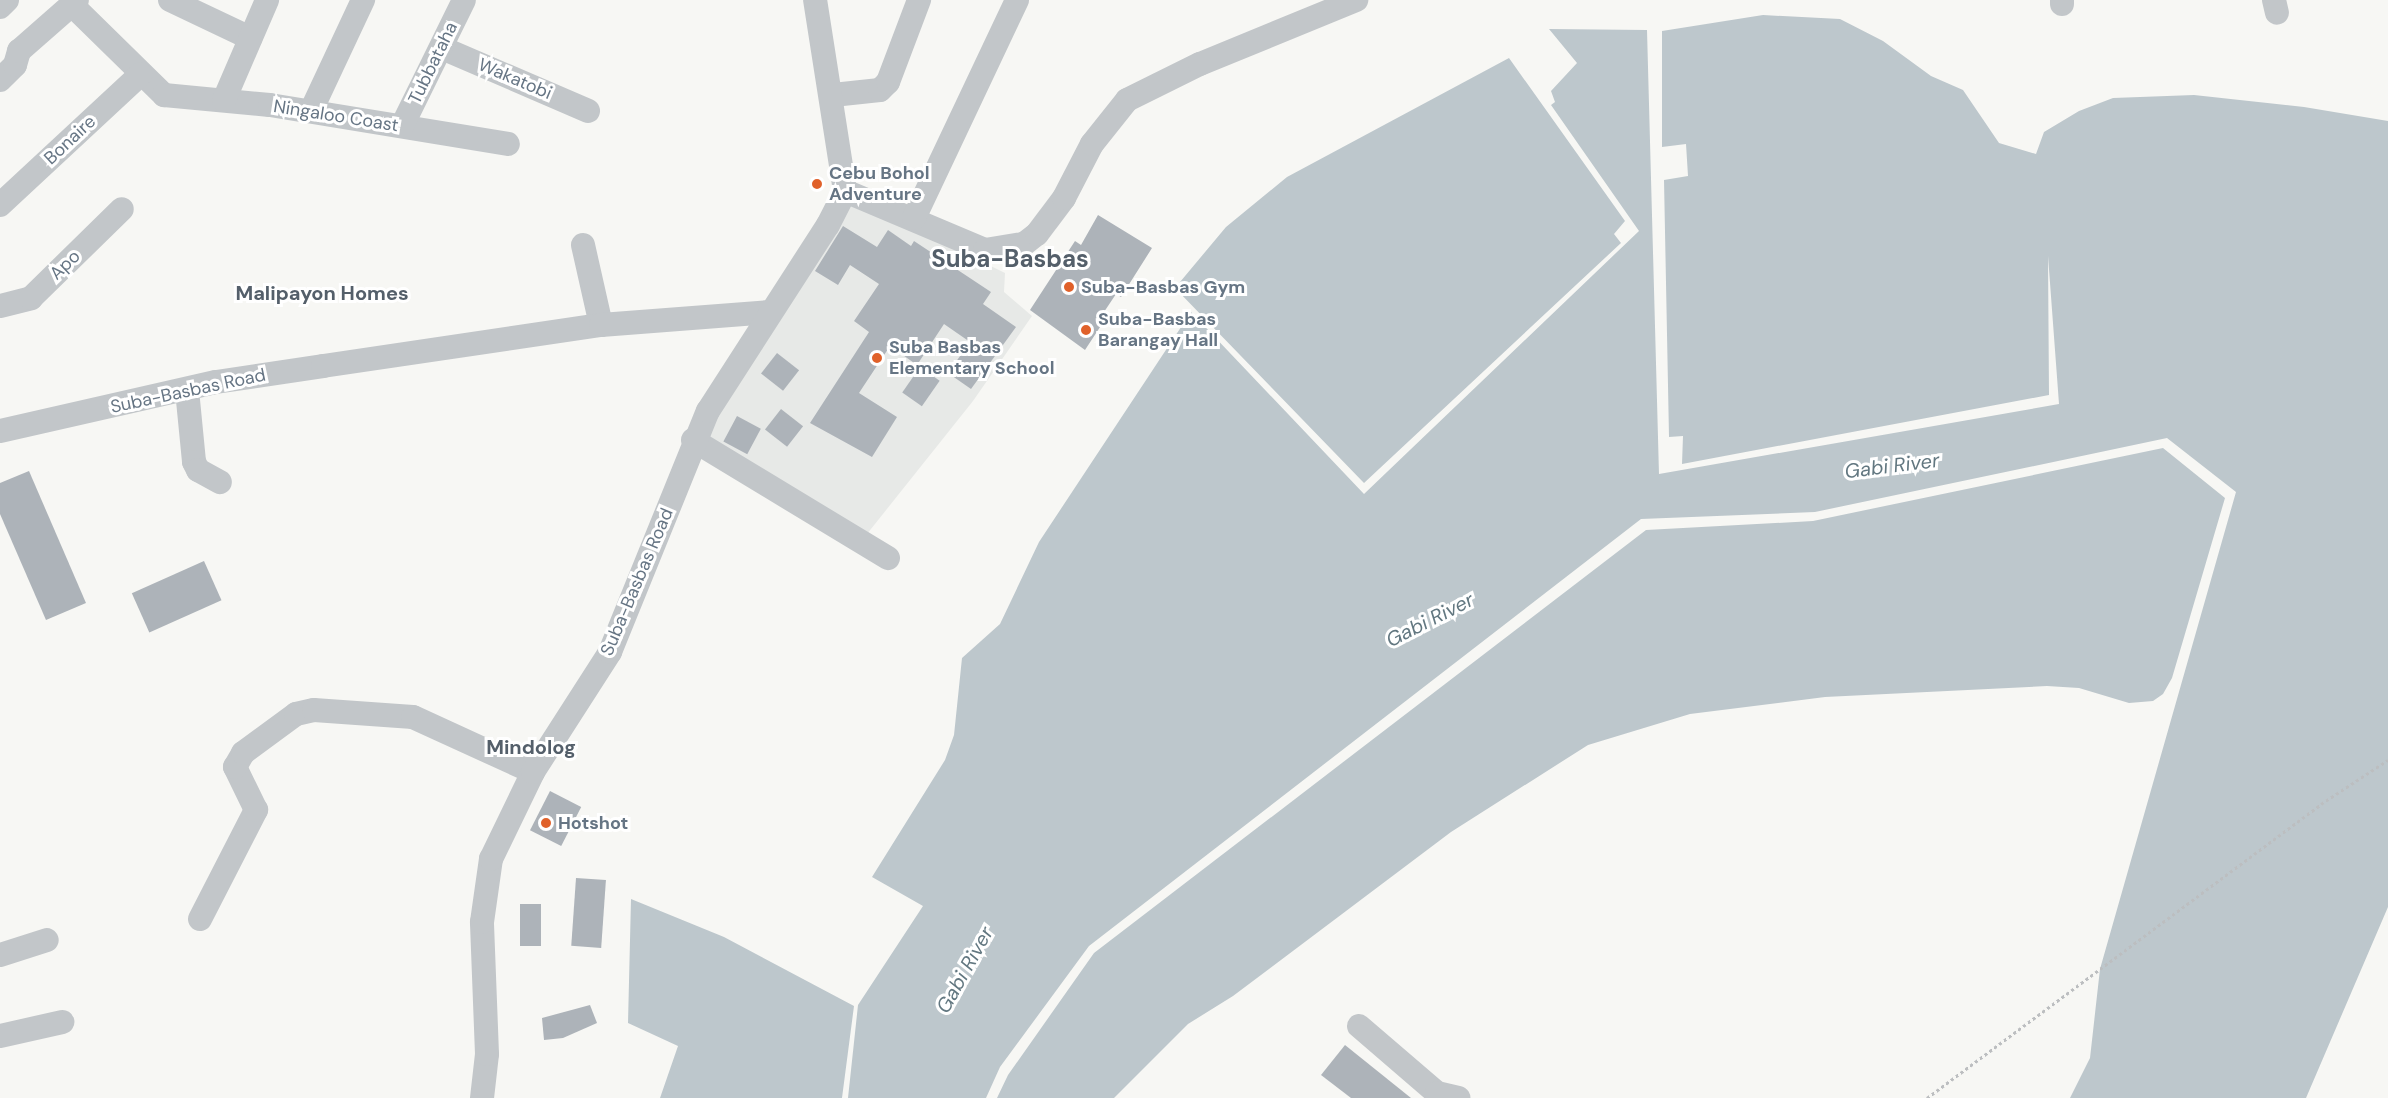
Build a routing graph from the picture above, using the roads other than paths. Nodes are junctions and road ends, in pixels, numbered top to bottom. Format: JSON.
{"nodes":[{"id":1,"x":7,"y":0,"type":"edge"},
{"id":2,"x":170,"y":0,"type":"edge"},
{"id":3,"x":267,"y":0,"type":"edge"},
{"id":4,"x":363,"y":0,"type":"edge"},
{"id":5,"x":464,"y":0,"type":"edge"},
{"id":6,"x":815,"y":0,"type":"edge"},
{"id":7,"x":1017,"y":0,"type":"edge"},
{"id":8,"x":1356,"y":0,"type":"edge"},
{"id":9,"x":917,"y":1,"type":"edge"},
{"id":10,"x":74,"y":3,"type":"edge"},
{"id":11,"x":0,"y":7,"type":"edge"},
{"id":12,"x":250,"y":38,"type":"junction"},
{"id":13,"x":442,"y":48,"type":"junction"},
{"id":14,"x":9,"y":51,"type":"edge"},
{"id":15,"x":141,"y":74,"type":"junction"},
{"id":16,"x":0,"y":80,"type":"edge"},
{"id":17,"x":833,"y":96,"type":"junction"},
{"id":18,"x":224,"y":100,"type":"junction"},
{"id":19,"x":311,"y":111,"type":"junction"},
{"id":20,"x":588,"y":111,"type":"dead end"},
{"id":21,"x":402,"y":126,"type":"junction"},
{"id":22,"x":508,"y":144,"type":"dead end"},
{"id":23,"x":845,"y":191,"type":"junction"},
{"id":24,"x":0,"y":206,"type":"edge"},
{"id":25,"x":122,"y":209,"type":"dead end"},
{"id":26,"x":914,"y":218,"type":"junction"},
{"id":27,"x":583,"y":245,"type":"dead end"},
{"id":28,"x":0,"y":306,"type":"edge"},
{"id":29,"x":770,"y":312,"type":"junction"},
{"id":30,"x":601,"y":325,"type":"junction"},
{"id":31,"x":187,"y":390,"type":"junction"},
{"id":32,"x":0,"y":431,"type":"edge"},
{"id":33,"x":693,"y":440,"type":"junction"},
{"id":34,"x":220,"y":482,"type":"dead end"},
{"id":35,"x":888,"y":558,"type":"dead end"},
{"id":36,"x":533,"y":772,"type":"junction"},
{"id":37,"x":200,"y":919,"type":"dead end"},
{"id":38,"x":47,"y":940,"type":"dead end"},
{"id":39,"x":0,"y":955,"type":"edge"},
{"id":40,"x":62,"y":1022,"type":"dead end"},
{"id":41,"x":1359,"y":1026,"type":"dead end"},
{"id":42,"x":0,"y":1036,"type":"edge"},
{"id":43,"x":482,"y":1098,"type":"edge"},
{"id":44,"x":1458,"y":1098,"type":"edge"}],
"edges":[{"from":1,"to":11,"type":"street"},
{"from":2,"to":12,"type":"street"},
{"from":3,"to":12,"type":"street"},
{"from":4,"to":19,"type":"street"},
{"from":5,"to":13,"type":"street","name":"Tubbataha"},
{"from":6,"to":17,"type":"street"},
{"from":7,"to":26,"type":"street"},
{"from":8,"to":26,"type":"street"},
{"from":9,"to":17,"type":"street"},
{"from":10,"to":14,"type":"street"},
{"from":10,"to":15,"type":"street"},
{"from":12,"to":18,"type":"street"},
{"from":13,"to":20,"type":"street","name":"Wakatobi"},
{"from":13,"to":21,"type":"street","name":"Tubbataha"},
{"from":14,"to":16,"type":"street"},
{"from":15,"to":18,"type":"street","name":"Ningaloo Coast"},
{"from":15,"to":24,"type":"street","name":"Bonaire"},
{"from":17,"to":23,"type":"street"},
{"from":18,"to":19,"type":"street","name":"Ningaloo Coast"},
{"from":19,"to":21,"type":"street","name":"Ningaloo Coast"},
{"from":21,"to":22,"type":"street","name":"Ningaloo Coast"},
{"from":23,"to":26,"type":"street"},
{"from":23,"to":29,"type":"street","name":"Suba-Basbas Road"},
{"from":25,"to":28,"type":"street","name":"Apo"},
{"from":27,"to":30,"type":"street"},
{"from":29,"to":30,"type":"street","name":"Suba-Basbas Road"},
{"from":29,"to":33,"type":"street","name":"Suba-Basbas Road"},
{"from":30,"to":31,"type":"street","name":"Suba-Basbas Road"},
{"from":31,"to":32,"type":"street","name":"Suba-Basbas Road"},
{"from":31,"to":34,"type":"street"},
{"from":33,"to":35,"type":"street"},
{"from":33,"to":36,"type":"street","name":"Suba-Basbas Road"},
{"from":36,"to":37,"type":"street"},
{"from":36,"to":43,"type":"street","name":"Suba-Basbas Road"},
{"from":38,"to":39,"type":"street"},
{"from":40,"to":42,"type":"street"},
{"from":41,"to":44,"type":"street"}]}
